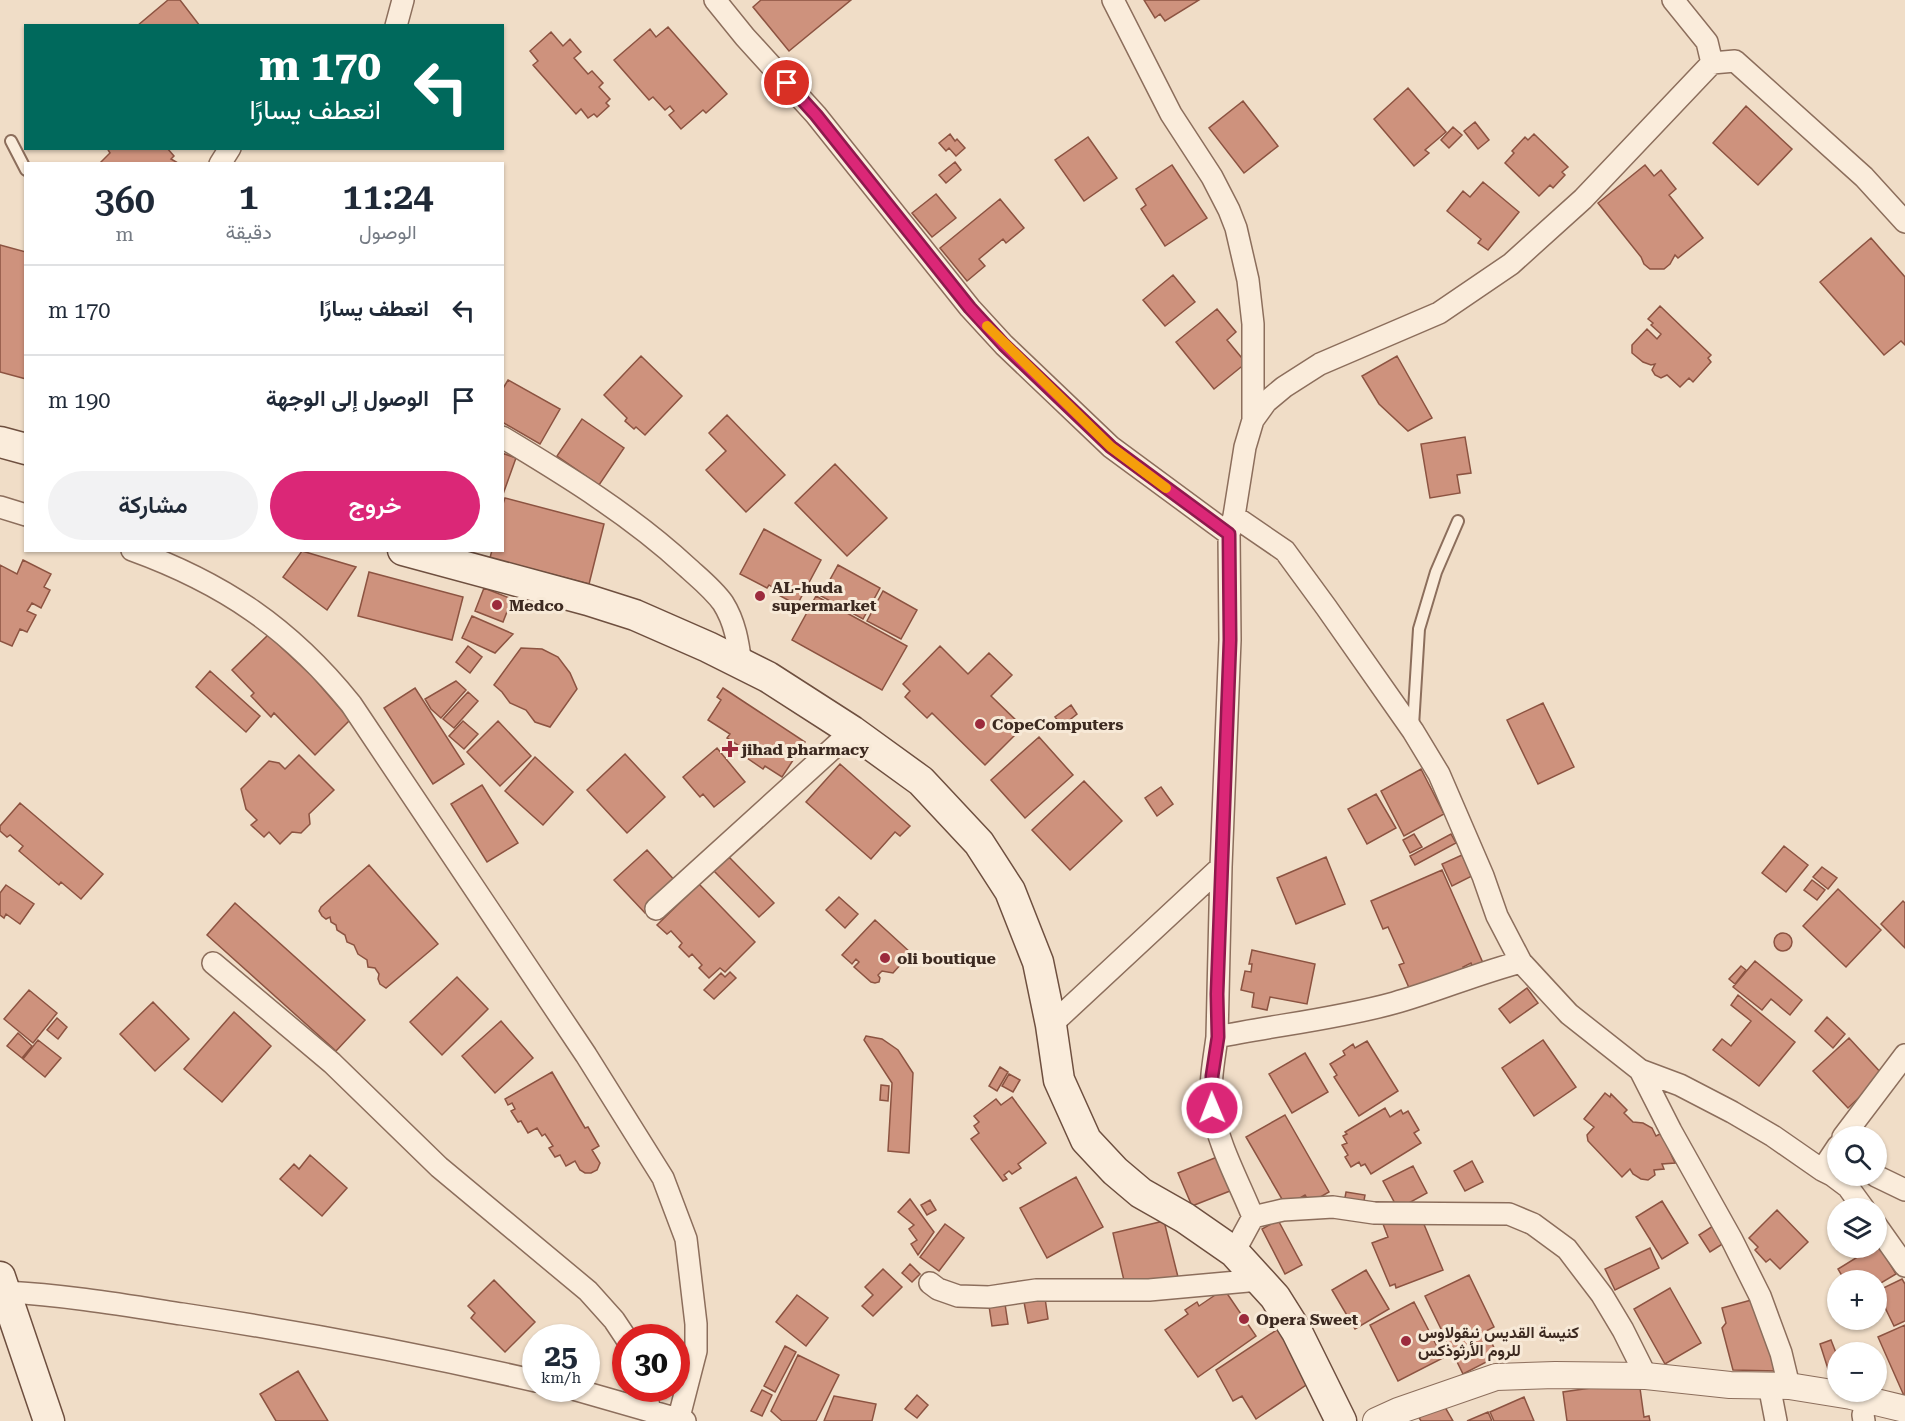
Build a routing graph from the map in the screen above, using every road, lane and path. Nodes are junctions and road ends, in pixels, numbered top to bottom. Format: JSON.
{"nodes":[{"id":1,"x":403,"y":0,"type":"edge"},
{"id":2,"x":715,"y":0,"type":"edge"},
{"id":3,"x":1113,"y":0,"type":"edge"},
{"id":4,"x":1673,"y":0,"type":"edge"},
{"id":5,"x":397,"y":24,"type":"edge"},
{"id":6,"x":1712,"y":63,"type":"junction"},
{"id":7,"x":11,"y":141,"type":"dead end"},
{"id":8,"x":24,"y":166,"type":"edge"},
{"id":9,"x":1905,"y":222,"type":"edge"},
{"id":10,"x":1253,"y":420,"type":"junction"},
{"id":11,"x":504,"y":438,"type":"edge"},
{"id":12,"x":0,"y":442,"type":"edge"},
{"id":13,"x":24,"y":448,"type":"edge"},
{"id":14,"x":0,"y":507,"type":"edge"},
{"id":15,"x":24,"y":514,"type":"edge"},
{"id":16,"x":1458,"y":521,"type":"dead end"},
{"id":17,"x":1231,"y":525,"type":"junction"},
{"id":18,"x":137,"y":552,"type":"edge"},
{"id":19,"x":410,"y":552,"type":"edge"},
{"id":20,"x":741,"y":664,"type":"junction"},
{"id":21,"x":852,"y":731,"type":"junction"},
{"id":22,"x":1413,"y":731,"type":"junction"},
{"id":23,"x":1221,"y":867,"type":"junction"},
{"id":24,"x":656,"y":909,"type":"dead end"},
{"id":25,"x":1521,"y":962,"type":"junction"},
{"id":26,"x":213,"y":963,"type":"dead end"},
{"id":27,"x":1051,"y":1025,"type":"junction"},
{"id":28,"x":1218,"y":1037,"type":"junction"},
{"id":29,"x":1905,"y":1055,"type":"edge"},
{"id":30,"x":1640,"y":1070,"type":"junction"},
{"id":31,"x":1851,"y":1126,"type":"edge"},
{"id":32,"x":1827,"y":1171,"type":"edge"},
{"id":33,"x":1887,"y":1181,"type":"edge"},
{"id":34,"x":1847,"y":1186,"type":"edge"},
{"id":35,"x":1905,"y":1190,"type":"edge"},
{"id":36,"x":1856,"y":1198,"type":"edge"},
{"id":37,"x":1253,"y":1217,"type":"junction"},
{"id":38,"x":1887,"y":1241,"type":"edge"},
{"id":39,"x":1234,"y":1252,"type":"junction"},
{"id":40,"x":1905,"y":1266,"type":"edge"},
{"id":41,"x":1259,"y":1280,"type":"junction"},
{"id":42,"x":930,"y":1283,"type":"dead end"},
{"id":43,"x":3,"y":1285,"type":"edge"},
{"id":44,"x":617,"y":1324,"type":"edge"},
{"id":45,"x":1646,"y":1376,"type":"junction"},
{"id":46,"x":522,"y":1377,"type":"edge"},
{"id":47,"x":1779,"y":1386,"type":"junction"},
{"id":48,"x":600,"y":1397,"type":"edge"},
{"id":49,"x":648,"y":1402,"type":"edge"},
{"id":50,"x":1905,"y":1409,"type":"edge"},
{"id":51,"x":650,"y":1411,"type":"junction"},
{"id":52,"x":1865,"y":1411,"type":"edge"},
{"id":53,"x":49,"y":1421,"type":"edge"},
{"id":54,"x":680,"y":1421,"type":"edge"},
{"id":55,"x":1341,"y":1421,"type":"edge"},
{"id":56,"x":1376,"y":1421,"type":"edge"},
{"id":57,"x":1776,"y":1421,"type":"edge"}],
"edges":[{"from":1,"to":5,"type":"street"},
{"from":2,"to":17,"type":"street"},
{"from":3,"to":10,"type":"street"},
{"from":4,"to":6,"type":"street"},
{"from":6,"to":9,"type":"street"},
{"from":6,"to":10,"type":"street"},
{"from":7,"to":8,"type":"lane"},
{"from":10,"to":17,"type":"street"},
{"from":11,"to":20,"type":"street"},
{"from":12,"to":13,"type":"main road"},
{"from":14,"to":15,"type":"street"},
{"from":16,"to":22,"type":"lane"},
{"from":17,"to":22,"type":"street"},
{"from":17,"to":23,"type":"street"},
{"from":18,"to":54,"type":"street"},
{"from":19,"to":20,"type":"main road"},
{"from":20,"to":21,"type":"main road"},
{"from":21,"to":24,"type":"street"},
{"from":21,"to":27,"type":"main road"},
{"from":22,"to":25,"type":"street"},
{"from":23,"to":27,"type":"street"},
{"from":23,"to":28,"type":"street"},
{"from":25,"to":28,"type":"street"},
{"from":25,"to":30,"type":"street"},
{"from":26,"to":44,"type":"street"},
{"from":27,"to":39,"type":"main road"},
{"from":28,"to":37,"type":"street"},
{"from":29,"to":31,"type":"street"},
{"from":30,"to":32,"type":"street"},
{"from":30,"to":47,"type":"street"},
{"from":33,"to":35,"type":"street"},
{"from":34,"to":36,"type":"street"},
{"from":37,"to":39,"type":"street"},
{"from":37,"to":45,"type":"street"},
{"from":38,"to":40,"type":"street"},
{"from":39,"to":41,"type":"main road"},
{"from":41,"to":42,"type":"street"},
{"from":41,"to":55,"type":"main road"},
{"from":43,"to":46,"type":"street"},
{"from":43,"to":53,"type":"main road"},
{"from":45,"to":47,"type":"street"},
{"from":45,"to":56,"type":"street"},
{"from":47,"to":52,"type":"street"},
{"from":47,"to":57,"type":"street"},
{"from":48,"to":51,"type":"street"},
{"from":49,"to":51,"type":"street"},
{"from":50,"to":52,"type":"street"},
{"from":51,"to":54,"type":"street"}]}
